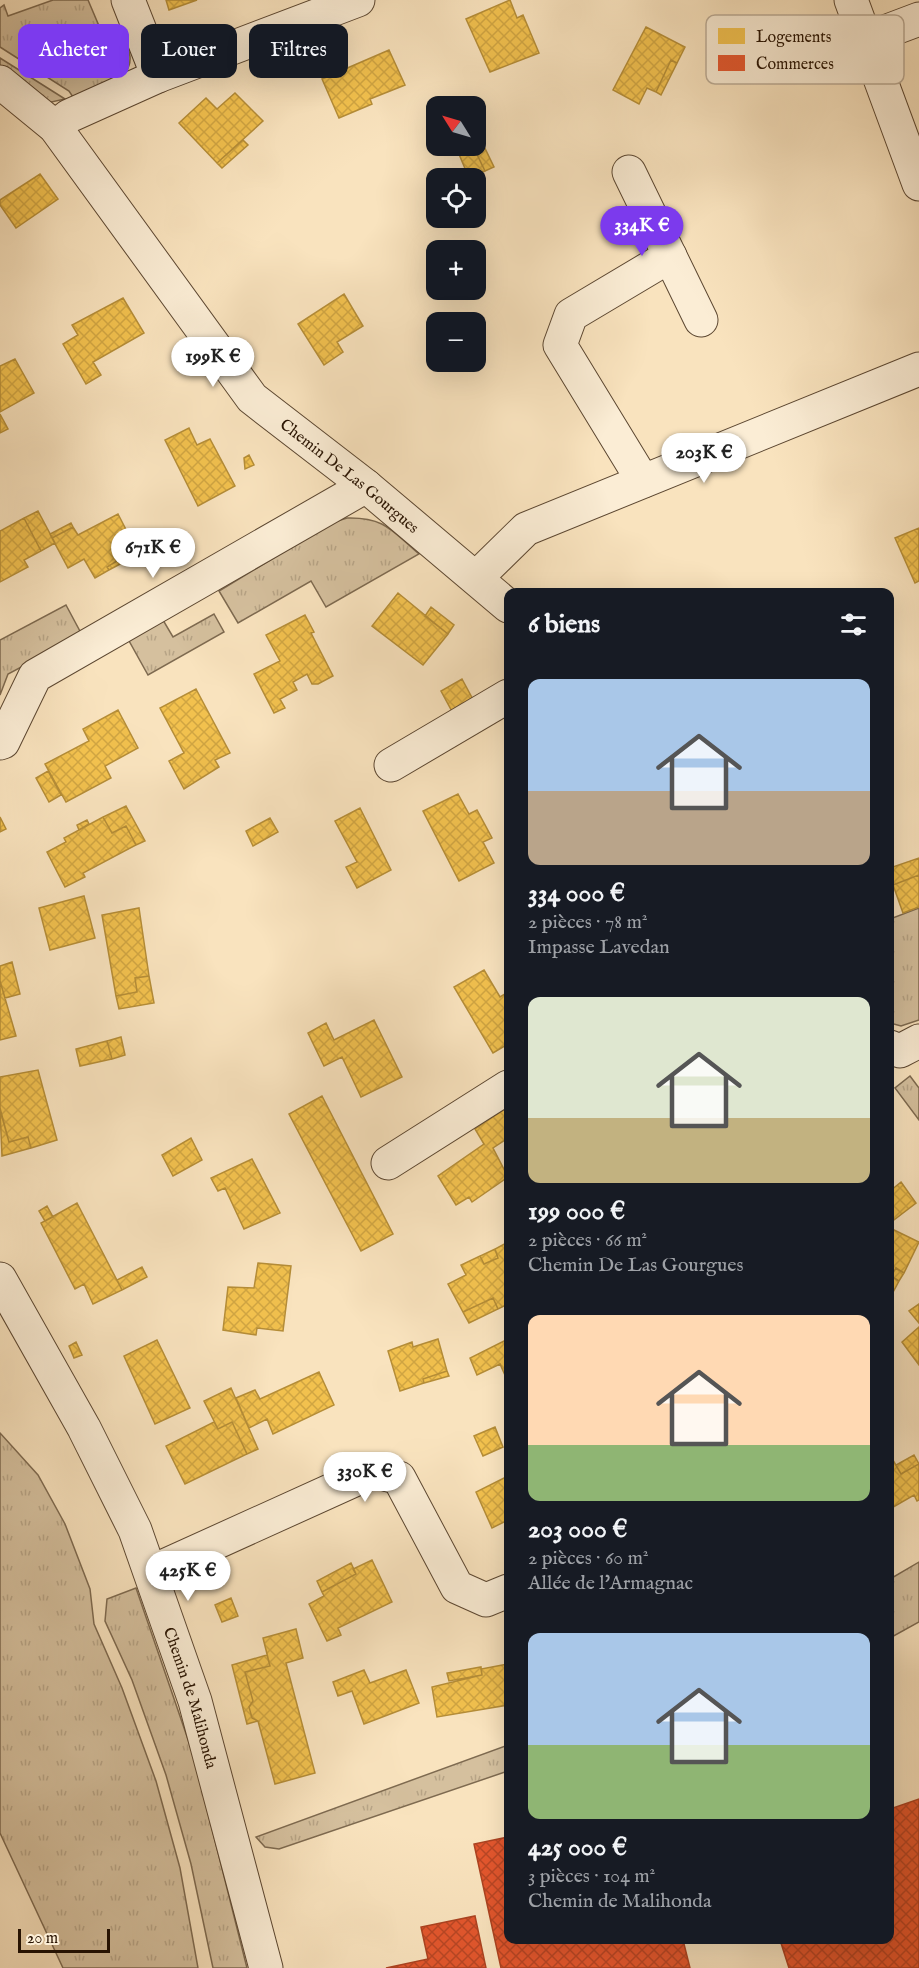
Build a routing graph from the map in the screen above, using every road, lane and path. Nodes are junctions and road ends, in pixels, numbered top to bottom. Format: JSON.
{"nodes":[{"id":1,"x":128,"y":0,"type":"edge"},
{"id":2,"x":358,"y":0,"type":"edge"},
{"id":3,"x":851,"y":0,"type":"edge"},
{"id":4,"x":857,"y":15,"type":"edge"},
{"id":5,"x":919,"y":19,"type":"edge"},
{"id":6,"x":904,"y":25,"type":"edge"},
{"id":7,"x":141,"y":33,"type":"edge"},
{"id":8,"x":237,"y":46,"type":"edge"},
{"id":9,"x":154,"y":78,"type":"edge"},
{"id":10,"x":1,"y":84,"type":"edge"},
{"id":11,"x":882,"y":84,"type":"edge"},
{"id":12,"x":55,"y":127,"type":"junction"},
{"id":13,"x":629,"y":172,"type":"dead end"},
{"id":14,"x":919,"y":184,"type":"edge"},
{"id":15,"x":670,"y":256,"type":"junction"},
{"id":16,"x":701,"y":320,"type":"dead end"},
{"id":17,"x":919,"y":369,"type":"edge"},
{"id":18,"x":643,"y":481,"type":"junction"},
{"id":19,"x":366,"y":486,"type":"junction"},
{"id":20,"x":476,"y":578,"type":"junction"},
{"id":21,"x":504,"y":602,"type":"edge"},
{"id":22,"x":504,"y":698,"type":"edge"},
{"id":23,"x":0,"y":743,"type":"edge"},
{"id":24,"x":391,"y":765,"type":"dead end"},
{"id":25,"x":919,"y":1041,"type":"edge"},
{"id":26,"x":894,"y":1049,"type":"edge"},
{"id":27,"x":504,"y":1090,"type":"edge"},
{"id":28,"x":388,"y":1163,"type":"dead end"},
{"id":29,"x":0,"y":1279,"type":"edge"},
{"id":30,"x":151,"y":1572,"type":"junction"},
{"id":31,"x":504,"y":1593,"type":"edge"},
{"id":32,"x":266,"y":1968,"type":"edge"}],
"edges":[{"from":1,"to":7,"type":"street"},
{"from":2,"to":8,"type":"street"},
{"from":3,"to":4,"type":"street"},
{"from":5,"to":6,"type":"street"},
{"from":9,"to":12,"type":"street"},
{"from":10,"to":12,"type":"street","name":"Chemin De Las Gourgues"},
{"from":11,"to":14,"type":"street"},
{"from":12,"to":19,"type":"street","name":"Chemin De Las Gourgues"},
{"from":13,"to":15,"type":"street"},
{"from":15,"to":16,"type":"street"},
{"from":15,"to":18,"type":"street"},
{"from":17,"to":18,"type":"street"},
{"from":18,"to":20,"type":"street"},
{"from":19,"to":20,"type":"street","name":"Chemin De Las Gourgues"},
{"from":19,"to":23,"type":"street"},
{"from":20,"to":21,"type":"street","name":"Chemin De Las Gourgues"},
{"from":22,"to":24,"type":"street"},
{"from":25,"to":26,"type":"street"},
{"from":27,"to":28,"type":"street"},
{"from":29,"to":30,"type":"street","name":"Chemin de Malihonda"},
{"from":30,"to":31,"type":"street"},
{"from":30,"to":32,"type":"street","name":"Chemin de Malihonda"}]}
